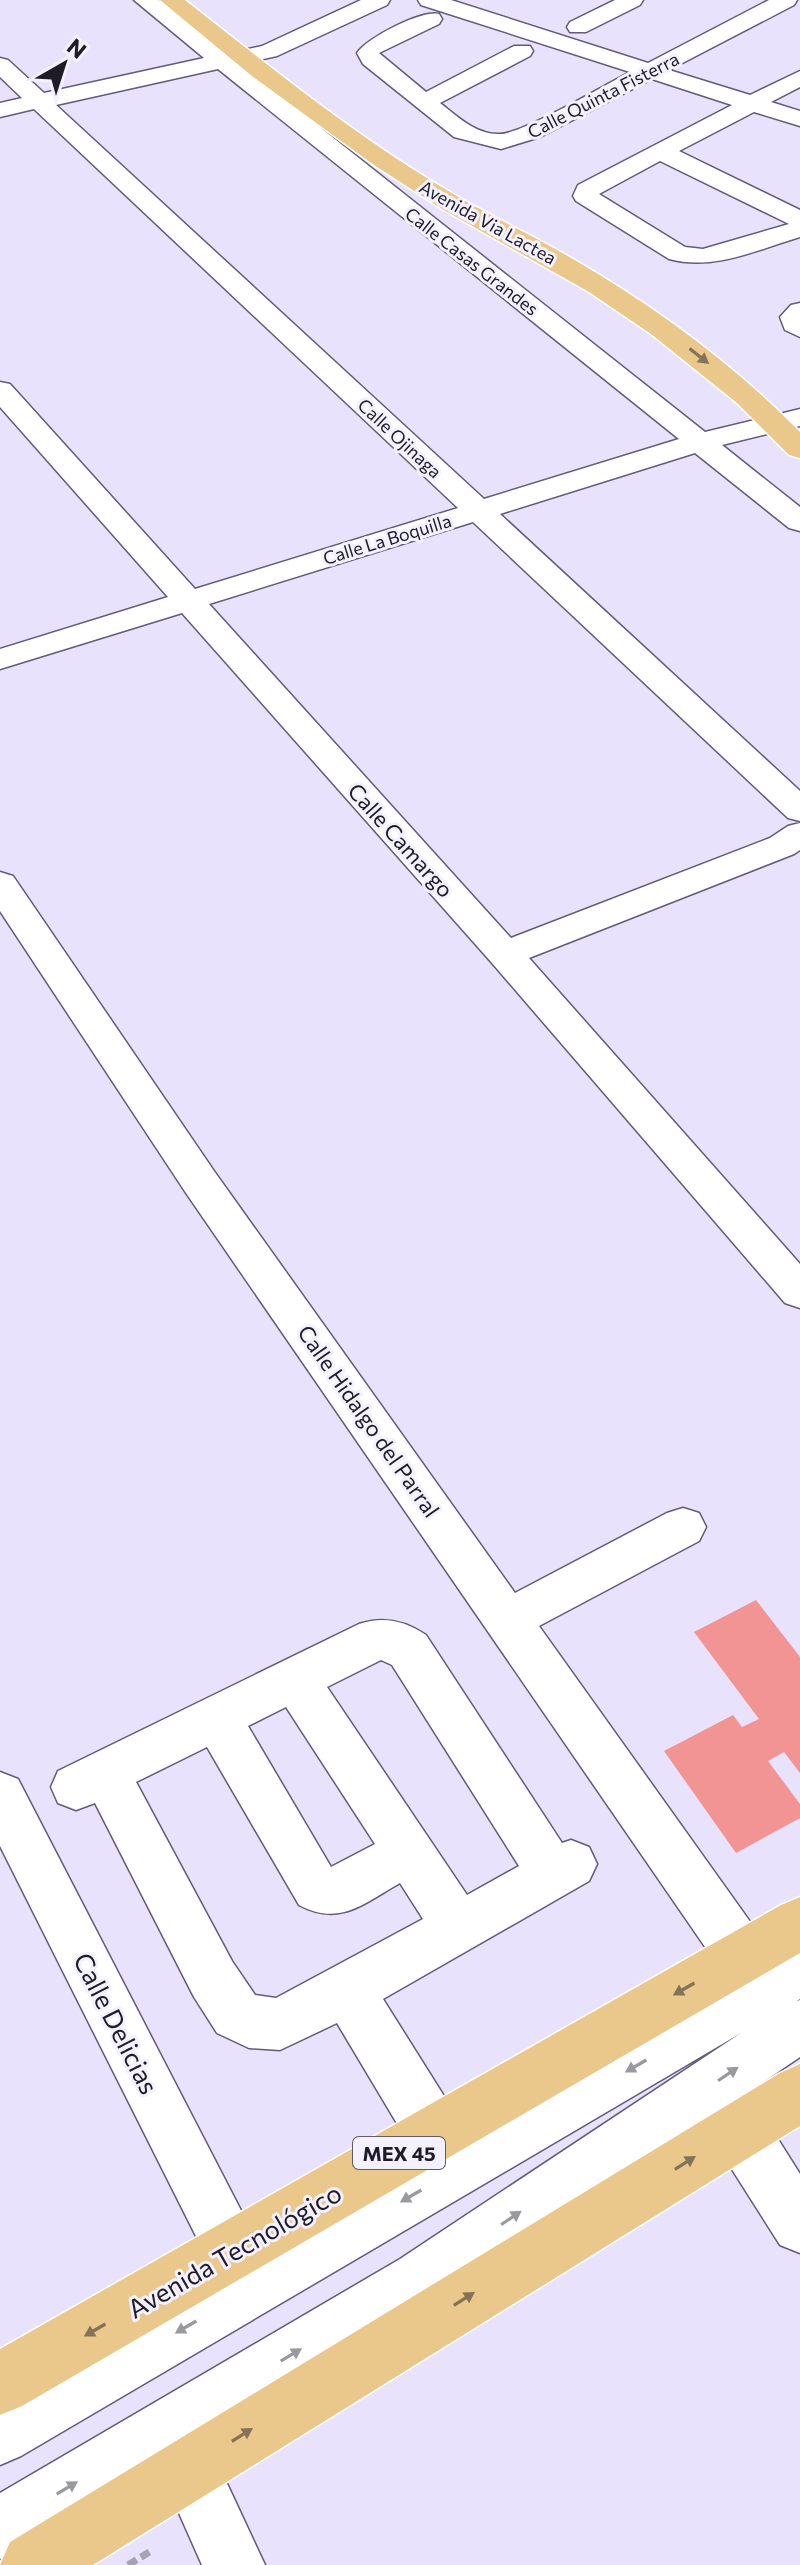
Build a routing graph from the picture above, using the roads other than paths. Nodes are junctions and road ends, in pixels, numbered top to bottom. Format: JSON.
{"nodes":[{"id":1,"x":145,"y":0,"type":"edge"},
{"id":2,"x":171,"y":0,"type":"edge"},
{"id":3,"x":204,"y":0,"type":"edge"},
{"id":4,"x":357,"y":0,"type":"edge"},
{"id":5,"x":379,"y":0,"type":"edge"},
{"id":6,"x":457,"y":0,"type":"edge"},
{"id":7,"x":632,"y":0,"type":"edge"},
{"id":8,"x":786,"y":0,"type":"edge"},
{"id":9,"x":430,"y":10,"type":"edge"},
{"id":10,"x":578,"y":27,"type":"dead end"},
{"id":11,"x":525,"y":40,"type":"junction"},
{"id":12,"x":236,"y":55,"type":"junction"},
{"id":13,"x":0,"y":65,"type":"edge"},
{"id":14,"x":650,"y":70,"type":"junction"},
{"id":15,"x":800,"y":78,"type":"edge"},
{"id":16,"x":38,"y":101,"type":"junction"},
{"id":17,"x":424,"y":102,"type":"junction"},
{"id":18,"x":753,"y":104,"type":"junction"},
{"id":19,"x":0,"y":110,"type":"edge"},
{"id":20,"x":800,"y":119,"type":"edge"},
{"id":21,"x":661,"y":152,"type":"junction"},
{"id":22,"x":800,"y":220,"type":"edge"},
{"id":23,"x":800,"y":229,"type":"edge"},
{"id":24,"x":800,"y":311,"type":"edge"},
{"id":25,"x":800,"y":329,"type":"edge"},
{"id":26,"x":0,"y":390,"type":"edge"},
{"id":27,"x":792,"y":418,"type":"edge"},
{"id":28,"x":697,"y":443,"type":"junction"},
{"id":29,"x":800,"y":449,"type":"edge"},
{"id":30,"x":478,"y":511,"type":"junction"},
{"id":31,"x":800,"y":522,"type":"edge"},
{"id":32,"x":186,"y":601,"type":"junction"},
{"id":33,"x":0,"y":659,"type":"edge"},
{"id":34,"x":800,"y":810,"type":"edge"},
{"id":35,"x":800,"y":834,"type":"edge"},
{"id":36,"x":0,"y":884,"type":"edge"},
{"id":37,"x":505,"y":954,"type":"junction"},
{"id":38,"x":800,"y":1292,"type":"edge"},
{"id":39,"x":683,"y":1527,"type":"dead end"},
{"id":40,"x":509,"y":1619,"type":"junction"},
{"id":41,"x":295,"y":1680,"type":"junction"},
{"id":42,"x":217,"y":1719,"type":"junction"},
{"id":43,"x":0,"y":1795,"type":"edge"},
{"id":44,"x":411,"y":1851,"type":"junction"},
{"id":45,"x":800,"y":1923,"type":"edge"},
{"id":46,"x":458,"y":1926,"type":"junction"},
{"id":47,"x":742,"y":1955,"type":"junction"},
{"id":48,"x":800,"y":1970,"type":"edge"},
{"id":49,"x":347,"y":1990,"type":"junction"},
{"id":50,"x":800,"y":2026,"type":"edge"},
{"id":51,"x":800,"y":2093,"type":"edge"},
{"id":52,"x":739,"y":2129,"type":"junction"},
{"id":53,"x":434,"y":2132,"type":"junction"},
{"id":54,"x":800,"y":2225,"type":"edge"},
{"id":55,"x":234,"y":2252,"type":"junction"},
{"id":56,"x":0,"y":2384,"type":"edge"},
{"id":57,"x":0,"y":2435,"type":"edge"},
{"id":58,"x":189,"y":2468,"type":"junction"},
{"id":59,"x":0,"y":2528,"type":"edge"},
{"id":60,"x":33,"y":2565,"type":"edge"},
{"id":61,"x":234,"y":2565,"type":"edge"}],
"edges":[{"from":1,"to":12,"type":"street","name":"Calle Casas Grandes"},
{"from":2,"to":12,"type":"main road","name":"Avenida Via Lactea"},
{"from":3,"to":12,"type":"main road","name":"Avenida Via Lactea"},
{"from":4,"to":12,"type":"street"},
{"from":5,"to":12,"type":"street"},
{"from":6,"to":11,"type":"street"},
{"from":7,"to":10,"type":"street"},
{"from":8,"to":14,"type":"street","name":"Calle Quinta Fisterra"},
{"from":9,"to":11,"type":"street"},
{"from":9,"to":17,"type":"street","name":"Calle Quinta Fisterra"},
{"from":11,"to":14,"type":"street"},
{"from":11,"to":17,"type":"street"},
{"from":12,"to":16,"type":"street"},
{"from":12,"to":27,"type":"main road","name":"Avenida Via Lactea"},
{"from":12,"to":28,"type":"street","name":"Calle Casas Grandes"},
{"from":13,"to":16,"type":"street","name":"Calle Ojinaga"},
{"from":14,"to":17,"type":"street","name":"Calle Quinta Fisterra"},
{"from":14,"to":18,"type":"street"},
{"from":15,"to":18,"type":"street"},
{"from":16,"to":19,"type":"street"},
{"from":16,"to":30,"type":"street","name":"Calle Ojinaga"},
{"from":18,"to":20,"type":"street"},
{"from":18,"to":21,"type":"street"},
{"from":21,"to":22,"type":"street"},
{"from":21,"to":23,"type":"street"},
{"from":24,"to":25,"type":"street"},
{"from":26,"to":32,"type":"street","name":"Calle Camargo"},
{"from":27,"to":28,"type":"street","name":"Calle La Boquilla"},
{"from":27,"to":29,"type":"main road","name":"Avenida Via Lactea"},
{"from":28,"to":30,"type":"street","name":"Calle La Boquilla"},
{"from":28,"to":31,"type":"street","name":"Calle Casas Grandes"},
{"from":30,"to":32,"type":"street","name":"Calle La Boquilla"},
{"from":30,"to":34,"type":"street","name":"Calle Ojinaga"},
{"from":32,"to":33,"type":"street","name":"Calle La Boquilla"},
{"from":32,"to":37,"type":"street","name":"Calle Camargo"},
{"from":35,"to":37,"type":"street"},
{"from":36,"to":40,"type":"street","name":"Calle Hidalgo del Parral"},
{"from":37,"to":38,"type":"street","name":"Calle Camargo"},
{"from":39,"to":40,"type":"street"},
{"from":40,"to":47,"type":"street","name":"Calle Hidalgo del Parral"},
{"from":41,"to":42,"type":"street"},
{"from":41,"to":44,"type":"street"},
{"from":41,"to":46,"type":"street"},
{"from":42,"to":44,"type":"street"},
{"from":42,"to":49,"type":"street"},
{"from":43,"to":55,"type":"street","name":"Calle Delicias"},
{"from":44,"to":46,"type":"street"},
{"from":45,"to":47,"type":"main road","name":"Avenida Tecnológico","number":"MEX 45"},
{"from":46,"to":49,"type":"street"},
{"from":47,"to":53,"type":"main road","name":"Avenida Tecnológico","number":"MEX 45","one_way":true},
{"from":48,"to":57,"type":"street","one_way":true},
{"from":49,"to":53,"type":"street"},
{"from":59,"to":50,"type":"street","one_way":true},
{"from":51,"to":52,"type":"main road"},
{"from":52,"to":54,"type":"street"},
{"from":58,"to":52,"type":"main road","one_way":true},
{"from":53,"to":55,"type":"main road","name":"Avenida Tecnológico","number":"MEX 45"},
{"from":55,"to":56,"type":"main road","name":"Avenida Tecnológico","number":"MEX 45","one_way":true},
{"from":58,"to":60,"type":"main road"},
{"from":58,"to":61,"type":"street"}]}
